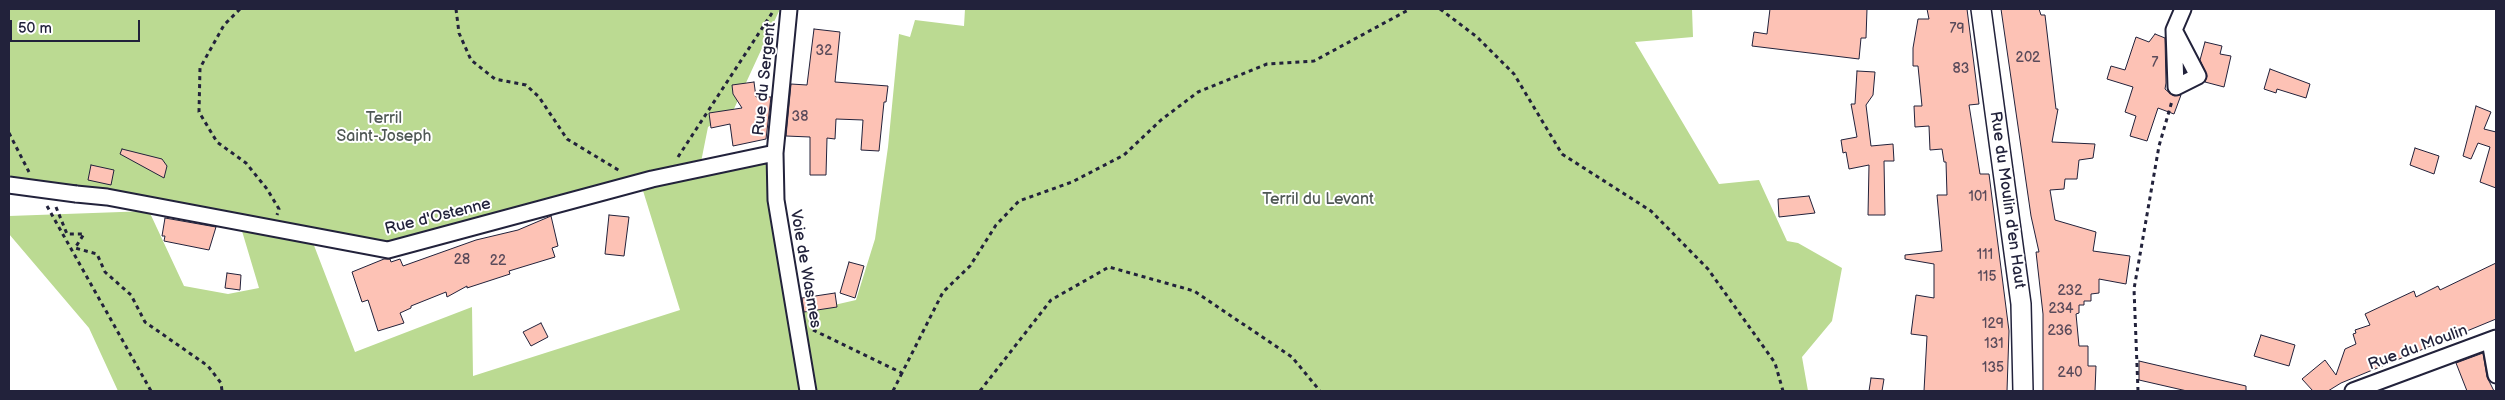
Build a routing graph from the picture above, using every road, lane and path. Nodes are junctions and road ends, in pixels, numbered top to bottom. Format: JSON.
{"nodes":[{"id":1,"x":240,"y":9,"type":"edge"},
{"id":2,"x":456,"y":9,"type":"edge"},
{"id":3,"x":775,"y":9,"type":"edge"},
{"id":4,"x":789,"y":9,"type":"edge"},
{"id":5,"x":1410,"y":9,"type":"edge"},
{"id":6,"x":1440,"y":9,"type":"edge"},
{"id":7,"x":1981,"y":9,"type":"edge"},
{"id":8,"x":2183,"y":9,"type":"edge"},
{"id":9,"x":2174,"y":30,"type":"junction"},
{"id":10,"x":2176,"y":87,"type":"junction"},
{"id":11,"x":9,"y":133,"type":"edge"},
{"id":12,"x":775,"y":153,"type":"junction"},
{"id":13,"x":624,"y":172,"type":"dead end"},
{"id":14,"x":30,"y":173,"type":"dead end"},
{"id":15,"x":666,"y":176,"type":"junction"},
{"id":16,"x":9,"y":185,"type":"edge"},
{"id":17,"x":42,"y":197,"type":"dead end"},
{"id":18,"x":56,"y":206,"type":"dead end"},
{"id":19,"x":272,"y":227,"type":"junction"},
{"id":20,"x":797,"y":325,"type":"junction"},
{"id":21,"x":2493,"y":339,"type":"edge"},
{"id":22,"x":902,"y":373,"type":"junction"},
{"id":23,"x":2496,"y":375,"type":"edge"},
{"id":24,"x":151,"y":391,"type":"edge"},
{"id":25,"x":222,"y":391,"type":"edge"},
{"id":26,"x":808,"y":391,"type":"edge"},
{"id":27,"x":893,"y":391,"type":"edge"},
{"id":28,"x":980,"y":391,"type":"edge"},
{"id":29,"x":1320,"y":391,"type":"edge"},
{"id":30,"x":1783,"y":391,"type":"edge"},
{"id":31,"x":2023,"y":391,"type":"edge"},
{"id":32,"x":2138,"y":391,"type":"edge"},
{"id":33,"x":2353,"y":391,"type":"edge"}],
"edges":[{"from":1,"to":19,"type":"path"},
{"from":2,"to":13,"type":"path"},
{"from":3,"to":15,"type":"path"},
{"from":4,"to":12,"type":"street","name":"Rue du Sergent"},
{"from":5,"to":22,"type":"path"},
{"from":6,"to":30,"type":"path"},
{"from":7,"to":31,"type":"street","name":"Rue du Moulin d'en Haut"},
{"from":8,"to":9,"type":"street"},
{"from":9,"to":10,"type":"street"},
{"from":9,"to":10,"type":"street"},
{"from":10,"to":32,"type":"path"},
{"from":11,"to":14,"type":"path"},
{"from":12,"to":15,"type":"street","name":"Rue d'Ostenne"},
{"from":12,"to":20,"type":"street","name":"Voie de Wasmes"},
{"from":15,"to":19,"type":"street","name":"Rue d'Ostenne"},
{"from":16,"to":19,"type":"street","name":"Rue d'Ostenne","bridge":true},
{"from":17,"to":24,"type":"path"},
{"from":18,"to":25,"type":"path"},
{"from":20,"to":22,"type":"path"},
{"from":20,"to":26,"type":"street","name":"Voie de Wasmes"},
{"from":21,"to":23,"type":"street"},
{"from":21,"to":33,"type":"street","name":"Rue du Moulin"},
{"from":22,"to":27,"type":"path"},
{"from":28,"to":29,"type":"path"}]}
